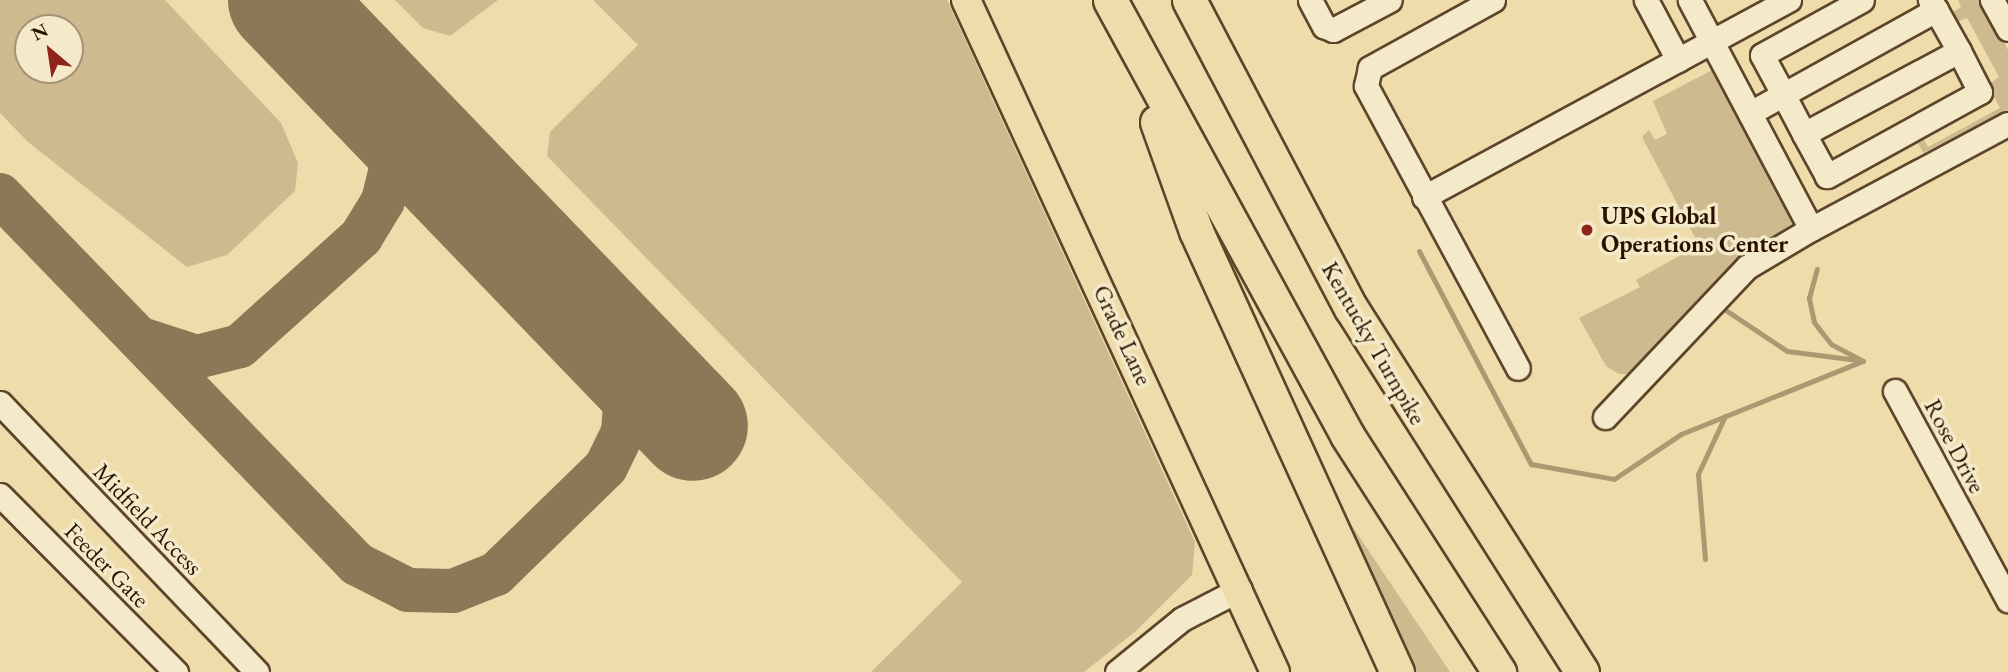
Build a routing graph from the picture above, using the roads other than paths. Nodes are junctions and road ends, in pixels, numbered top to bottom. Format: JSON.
{"nodes":[{"id":1,"x":966,"y":0,"type":"edge"},
{"id":2,"x":1189,"y":0,"type":"edge"},
{"id":3,"x":1310,"y":0,"type":"edge"},
{"id":4,"x":1390,"y":0,"type":"edge"},
{"id":5,"x":1493,"y":0,"type":"edge"},
{"id":6,"x":1646,"y":0,"type":"edge"},
{"id":7,"x":1690,"y":0,"type":"edge"},
{"id":8,"x":1789,"y":0,"type":"edge"},
{"id":9,"x":1862,"y":0,"type":"edge"},
{"id":10,"x":1992,"y":0,"type":"edge"},
{"id":11,"x":1933,"y":5,"type":"edge"},
{"id":12,"x":1115,"y":10,"type":"edge"},
{"id":13,"x":2008,"y":29,"type":"edge"},
{"id":14,"x":1712,"y":42,"type":"junction"},
{"id":15,"x":1959,"y":51,"type":"junction"},
{"id":16,"x":1678,"y":60,"type":"junction"},
{"id":17,"x":1783,"y":94,"type":"junction"},
{"id":18,"x":1750,"y":113,"type":"junction"},
{"id":19,"x":2008,"y":124,"type":"edge"},
{"id":20,"x":1804,"y":134,"type":"junction"},
{"id":21,"x":1899,"y":136,"type":"junction"},
{"id":22,"x":1919,"y":171,"type":"junction"},
{"id":23,"x":1424,"y":197,"type":"junction"},
{"id":24,"x":1811,"y":229,"type":"junction"},
{"id":25,"x":1518,"y":368,"type":"dead end"},
{"id":26,"x":1895,"y":391,"type":"dead end"},
{"id":27,"x":0,"y":403,"type":"edge"},
{"id":28,"x":1605,"y":417,"type":"dead end"},
{"id":29,"x":0,"y":426,"type":"edge"},
{"id":30,"x":24,"y":427,"type":"junction"},
{"id":31,"x":1,"y":495,"type":"edge"},
{"id":32,"x":1241,"y":589,"type":"junction"},
{"id":33,"x":2008,"y":600,"type":"edge"},
{"id":34,"x":176,"y":672,"type":"edge"},
{"id":35,"x":257,"y":672,"type":"edge"},
{"id":36,"x":1117,"y":672,"type":"edge"},
{"id":37,"x":1275,"y":672,"type":"edge"},
{"id":38,"x":1397,"y":672,"type":"edge"},
{"id":39,"x":1499,"y":672,"type":"edge"},
{"id":40,"x":1582,"y":672,"type":"edge"}],
"edges":[{"from":1,"to":32,"type":"main road","name":"Grade Lane"},
{"from":2,"to":40,"type":"highway","name":"Kentucky Turnpike"},
{"from":3,"to":4,"type":"street"},
{"from":5,"to":23,"type":"street"},
{"from":6,"to":16,"type":"street"},
{"from":7,"to":14,"type":"street"},
{"from":8,"to":14,"type":"street"},
{"from":9,"to":17,"type":"street"},
{"from":10,"to":13,"type":"street"},
{"from":11,"to":15,"type":"street"},
{"from":11,"to":17,"type":"street"},
{"from":12,"to":38,"type":"highway"},
{"from":12,"to":39,"type":"highway"},
{"from":14,"to":16,"type":"street"},
{"from":14,"to":18,"type":"street"},
{"from":15,"to":20,"type":"street"},
{"from":15,"to":21,"type":"street"},
{"from":16,"to":23,"type":"street"},
{"from":17,"to":18,"type":"street"},
{"from":17,"to":20,"type":"street"},
{"from":18,"to":24,"type":"street"},
{"from":19,"to":22,"type":"street"},
{"from":20,"to":21,"type":"street"},
{"from":21,"to":22,"type":"street"},
{"from":22,"to":24,"type":"street"},
{"from":23,"to":25,"type":"street"},
{"from":24,"to":28,"type":"street"},
{"from":26,"to":33,"type":"street","name":"Rose Drive"},
{"from":27,"to":30,"type":"street","name":"Midfield Access"},
{"from":29,"to":30,"type":"street"},
{"from":30,"to":35,"type":"street","name":"Midfield Access"},
{"from":31,"to":34,"type":"street","name":"Feeder Gate"},
{"from":32,"to":36,"type":"street"},
{"from":32,"to":37,"type":"main road","name":"Grade Lane"}]}
